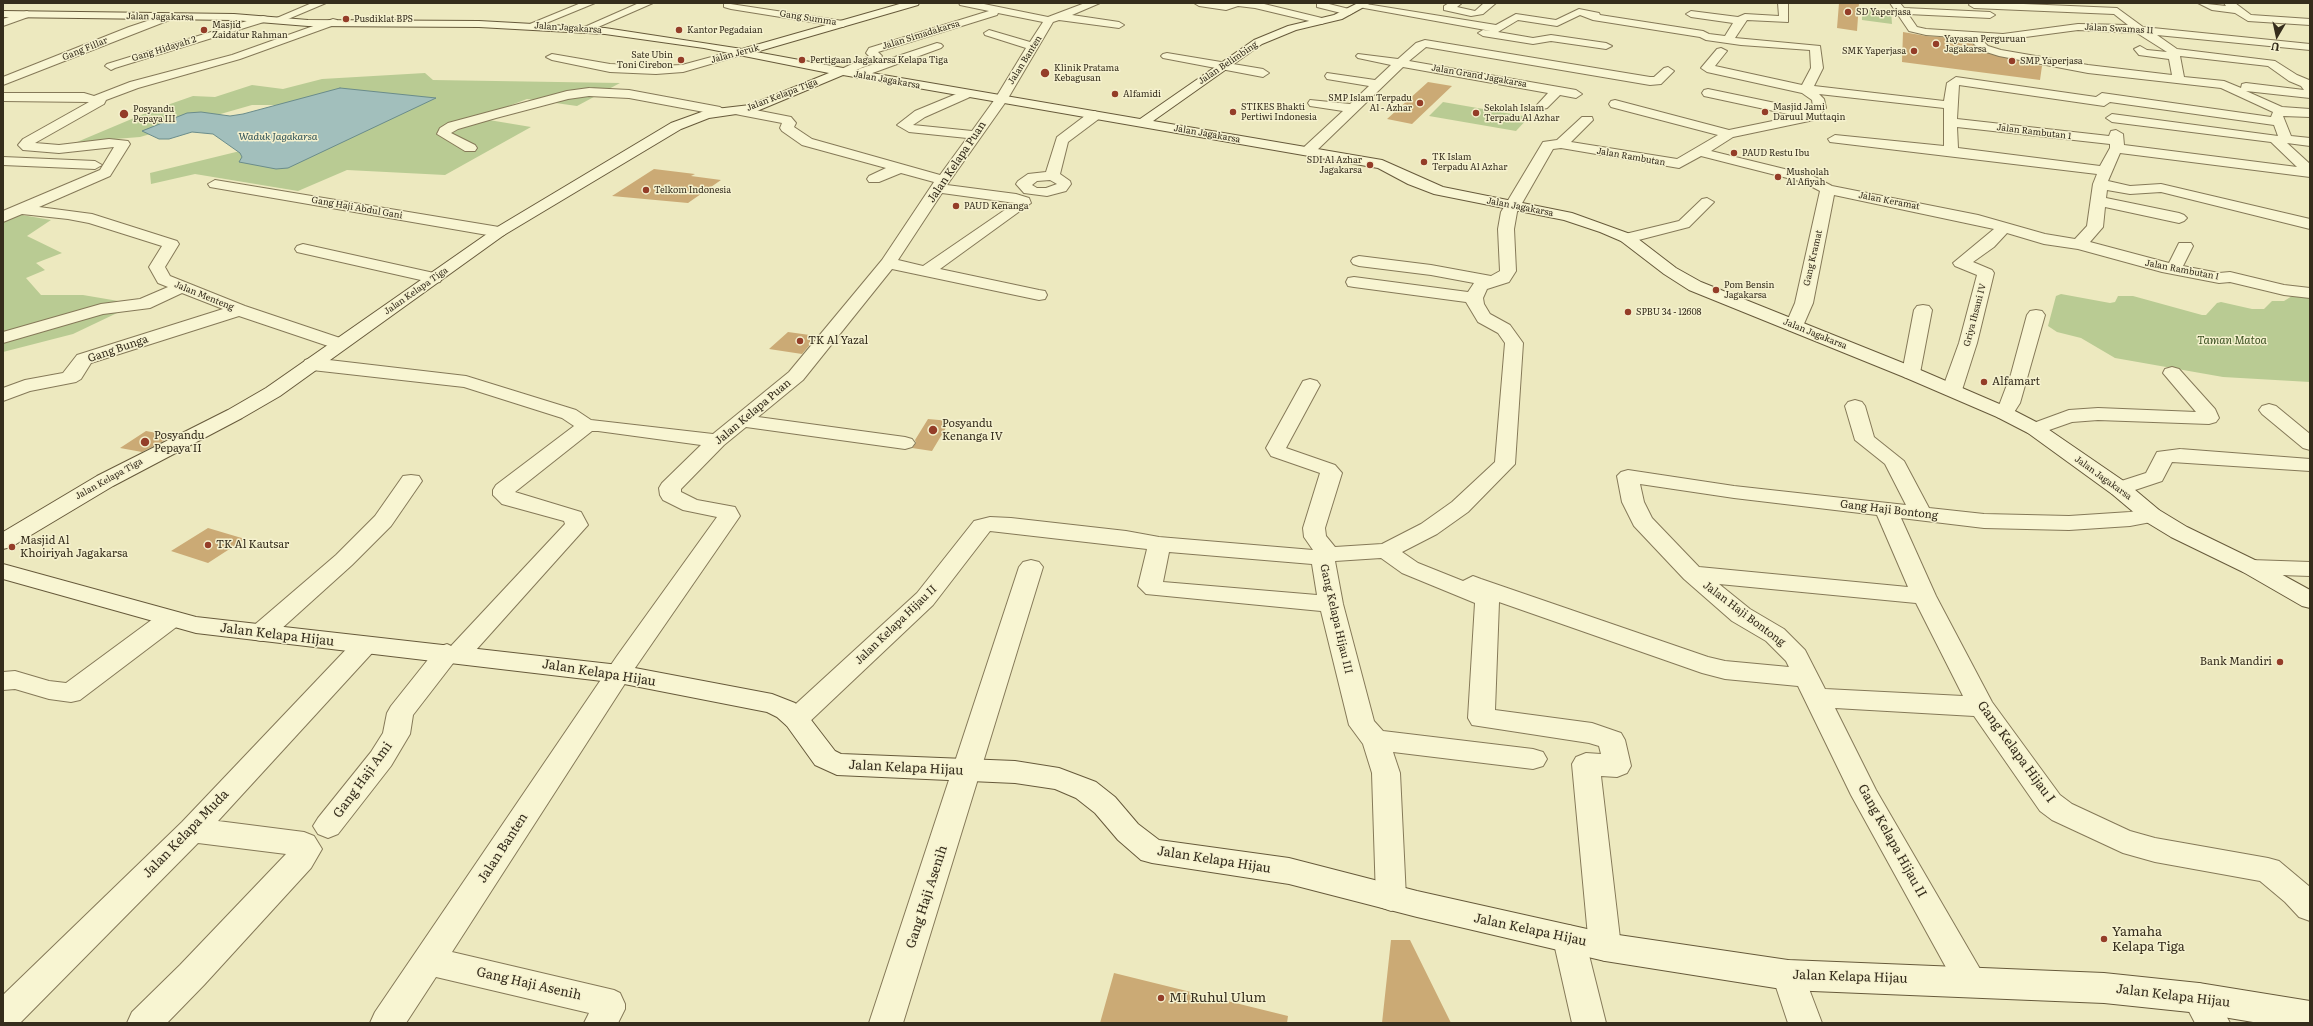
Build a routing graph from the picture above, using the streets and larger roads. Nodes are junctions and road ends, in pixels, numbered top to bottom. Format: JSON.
{"nodes":[{"id":1,"x":321,"y":3,"type":"edge"},
{"id":2,"x":590,"y":3,"type":"edge"},
{"id":3,"x":648,"y":3,"type":"edge"},
{"id":4,"x":729,"y":3,"type":"edge"},
{"id":5,"x":914,"y":3,"type":"edge"},
{"id":6,"x":964,"y":3,"type":"edge"},
{"id":7,"x":1095,"y":3,"type":"edge"},
{"id":8,"x":1199,"y":3,"type":"edge"},
{"id":9,"x":1457,"y":3,"type":"edge"},
{"id":10,"x":1491,"y":3,"type":"edge"},
{"id":11,"x":1783,"y":3,"type":"edge"},
{"id":12,"x":2203,"y":3,"type":"edge"},
{"id":13,"x":2229,"y":3,"type":"edge"},
{"id":14,"x":1365,"y":4,"type":"edge"},
{"id":15,"x":1321,"y":5,"type":"dead end"},
{"id":16,"x":800,"y":6,"type":"dead end"},
{"id":17,"x":976,"y":6,"type":"junction"},
{"id":18,"x":1226,"y":7,"type":"junction"},
{"id":19,"x":1690,"y":7,"type":"edge"},
{"id":20,"x":1898,"y":7,"type":"edge"},
{"id":21,"x":990,"y":8,"type":"edge"},
{"id":22,"x":1976,"y":8,"type":"edge"},
{"id":23,"x":2243,"y":10,"type":"junction"},
{"id":24,"x":1349,"y":12,"type":"junction"},
{"id":25,"x":1479,"y":12,"type":"dead end"},
{"id":26,"x":778,"y":13,"type":"junction"},
{"id":27,"x":3,"y":14,"type":"edge"},
{"id":28,"x":27,"y":14,"type":"junction"},
{"id":29,"x":1744,"y":15,"type":"junction"},
{"id":30,"x":2310,"y":15,"type":"edge"},
{"id":31,"x":1238,"y":16,"type":"dead end"},
{"id":32,"x":2041,"y":16,"type":"dead end"},
{"id":33,"x":168,"y":18,"type":"junction"},
{"id":34,"x":263,"y":19,"type":"junction"},
{"id":35,"x":1054,"y":19,"type":"junction"},
{"id":36,"x":277,"y":20,"type":"junction"},
{"id":37,"x":1322,"y":21,"type":"junction"},
{"id":38,"x":1466,"y":21,"type":"dead end"},
{"id":39,"x":333,"y":22,"type":"junction"},
{"id":40,"x":2310,"y":22,"type":"edge"},
{"id":41,"x":3,"y":23,"type":"edge"},
{"id":42,"x":1271,"y":23,"type":"dead end"},
{"id":43,"x":843,"y":24,"type":"junction"},
{"id":44,"x":1120,"y":25,"type":"dead end"},
{"id":45,"x":530,"y":26,"type":"junction"},
{"id":46,"x":2224,"y":27,"type":"dead end"},
{"id":47,"x":1292,"y":28,"type":"junction"},
{"id":48,"x":585,"y":29,"type":"junction"},
{"id":49,"x":2139,"y":29,"type":"junction"},
{"id":50,"x":989,"y":34,"type":"dead end"},
{"id":51,"x":1617,"y":36,"type":"dead end"},
{"id":52,"x":2020,"y":36,"type":"junction"},
{"id":53,"x":1973,"y":37,"type":"junction"},
{"id":54,"x":2234,"y":39,"type":"junction"},
{"id":55,"x":1728,"y":40,"type":"junction"},
{"id":56,"x":2246,"y":41,"type":"junction"},
{"id":57,"x":937,"y":46,"type":"dead end"},
{"id":58,"x":1606,"y":46,"type":"junction"},
{"id":59,"x":1034,"y":47,"type":"junction"},
{"id":60,"x":2310,"y":47,"type":"edge"},
{"id":61,"x":1462,"y":48,"type":"junction"},
{"id":62,"x":2140,"y":48,"type":"dead end"},
{"id":63,"x":741,"y":52,"type":"junction"},
{"id":64,"x":1721,"y":52,"type":"dead end"},
{"id":65,"x":2175,"y":54,"type":"junction"},
{"id":66,"x":1167,"y":56,"type":"dead end"},
{"id":67,"x":1362,"y":56,"type":"dead end"},
{"id":68,"x":552,"y":58,"type":"dead end"},
{"id":69,"x":2310,"y":59,"type":"edge"},
{"id":70,"x":1401,"y":62,"type":"junction"},
{"id":71,"x":110,"y":66,"type":"dead end"},
{"id":72,"x":1222,"y":66,"type":"junction"},
{"id":73,"x":1581,"y":69,"type":"junction"},
{"id":74,"x":2093,"y":69,"type":"junction"},
{"id":75,"x":1668,"y":71,"type":"dead end"},
{"id":76,"x":847,"y":73,"type":"junction"},
{"id":77,"x":1263,"y":73,"type":"dead end"},
{"id":78,"x":1331,"y":76,"type":"dead end"},
{"id":79,"x":2178,"y":78,"type":"junction"},
{"id":80,"x":3,"y":81,"type":"edge"},
{"id":81,"x":1377,"y":84,"type":"junction"},
{"id":82,"x":2224,"y":85,"type":"junction"},
{"id":83,"x":1807,"y":90,"type":"junction"},
{"id":84,"x":2310,"y":90,"type":"edge"},
{"id":85,"x":1557,"y":91,"type":"junction"},
{"id":86,"x":1708,"y":93,"type":"dead end"},
{"id":87,"x":966,"y":94,"type":"junction"},
{"id":88,"x":1576,"y":94,"type":"dead end"},
{"id":89,"x":2310,"y":94,"type":"edge"},
{"id":90,"x":3,"y":98,"type":"edge"},
{"id":91,"x":97,"y":99,"type":"junction"},
{"id":92,"x":1001,"y":100,"type":"junction"},
{"id":93,"x":1314,"y":103,"type":"dead end"},
{"id":94,"x":1615,"y":104,"type":"dead end"},
{"id":95,"x":1950,"y":105,"type":"junction"},
{"id":96,"x":1543,"y":106,"type":"dead end"},
{"id":97,"x":1353,"y":108,"type":"junction"},
{"id":98,"x":2106,"y":110,"type":"junction"},
{"id":99,"x":720,"y":111,"type":"junction"},
{"id":100,"x":740,"y":111,"type":"junction"},
{"id":101,"x":2310,"y":113,"type":"edge"},
{"id":102,"x":1095,"y":115,"type":"junction"},
{"id":103,"x":1813,"y":115,"type":"junction"},
{"id":104,"x":2280,"y":116,"type":"junction"},
{"id":105,"x":1588,"y":120,"type":"dead end"},
{"id":106,"x":1951,"y":122,"type":"junction"},
{"id":107,"x":1142,"y":123,"type":"junction"},
{"id":108,"x":1729,"y":134,"type":"junction"},
{"id":109,"x":974,"y":135,"type":"junction"},
{"id":110,"x":1835,"y":139,"type":"dead end"},
{"id":111,"x":2310,"y":142,"type":"edge"},
{"id":112,"x":1562,"y":144,"type":"junction"},
{"id":113,"x":25,"y":145,"type":"junction"},
{"id":114,"x":2116,"y":145,"type":"junction"},
{"id":115,"x":470,"y":148,"type":"dead end"},
{"id":116,"x":1308,"y":151,"type":"junction"},
{"id":117,"x":1950,"y":151,"type":"junction"},
{"id":118,"x":3,"y":152,"type":"edge"},
{"id":119,"x":1700,"y":152,"type":"junction"},
{"id":120,"x":2089,"y":152,"type":"dead end"},
{"id":121,"x":2255,"y":152,"type":"dead end"},
{"id":122,"x":2270,"y":154,"type":"dead end"},
{"id":123,"x":2293,"y":157,"type":"junction"},
{"id":124,"x":3,"y":161,"type":"edge"},
{"id":125,"x":95,"y":166,"type":"dead end"},
{"id":126,"x":899,"y":168,"type":"junction"},
{"id":127,"x":2309,"y":168,"type":"edge"},
{"id":128,"x":1052,"y":176,"type":"dead end"},
{"id":129,"x":2102,"y":178,"type":"junction"},
{"id":130,"x":874,"y":179,"type":"dead end"},
{"id":131,"x":215,"y":184,"type":"dead end"},
{"id":132,"x":941,"y":184,"type":"junction"},
{"id":133,"x":1828,"y":189,"type":"junction"},
{"id":134,"x":2099,"y":200,"type":"junction"},
{"id":135,"x":1707,"y":202,"type":"dead end"},
{"id":136,"x":1512,"y":205,"type":"junction"},
{"id":137,"x":3,"y":209,"type":"edge"},
{"id":138,"x":20,"y":210,"type":"junction"},
{"id":139,"x":3,"y":217,"type":"edge"},
{"id":140,"x":2179,"y":218,"type":"dead end"},
{"id":141,"x":2308,"y":220,"type":"edge"},
{"id":142,"x":2004,"y":228,"type":"junction"},
{"id":143,"x":499,"y":232,"type":"junction"},
{"id":144,"x":1627,"y":238,"type":"junction"},
{"id":145,"x":2078,"y":244,"type":"junction"},
{"id":146,"x":2185,"y":246,"type":"dead end"},
{"id":147,"x":303,"y":249,"type":"dead end"},
{"id":148,"x":1359,"y":260,"type":"dead end"},
{"id":149,"x":888,"y":263,"type":"junction"},
{"id":150,"x":2174,"y":269,"type":"junction"},
{"id":151,"x":926,"y":271,"type":"junction"},
{"id":152,"x":2292,"y":276,"type":"dead end"},
{"id":153,"x":434,"y":278,"type":"junction"},
{"id":154,"x":2310,"y":281,"type":"edge"},
{"id":155,"x":1354,"y":282,"type":"dead end"},
{"id":156,"x":1494,"y":282,"type":"junction"},
{"id":157,"x":182,"y":287,"type":"junction"},
{"id":158,"x":2310,"y":293,"type":"edge"},
{"id":159,"x":1039,"y":295,"type":"dead end"},
{"id":160,"x":1474,"y":298,"type":"junction"},
{"id":161,"x":239,"y":310,"type":"junction"},
{"id":162,"x":1923,"y":310,"type":"dead end"},
{"id":163,"x":2036,"y":315,"type":"dead end"},
{"id":164,"x":1794,"y":326,"type":"junction"},
{"id":165,"x":3,"y":338,"type":"edge"},
{"id":166,"x":340,"y":344,"type":"junction"},
{"id":167,"x":312,"y":364,"type":"junction"},
{"id":168,"x":2172,"y":372,"type":"dead end"},
{"id":169,"x":1911,"y":373,"type":"junction"},
{"id":170,"x":1310,"y":385,"type":"dead end"},
{"id":171,"x":1952,"y":390,"type":"junction"},
{"id":172,"x":3,"y":395,"type":"edge"},
{"id":173,"x":1855,"y":406,"type":"dead end"},
{"id":174,"x":2269,"y":410,"type":"dead end"},
{"id":175,"x":2004,"y":413,"type":"junction"},
{"id":176,"x":743,"y":421,"type":"junction"},
{"id":177,"x":587,"y":426,"type":"junction"},
{"id":178,"x":2035,"y":429,"type":"junction"},
{"id":179,"x":717,"y":441,"type":"junction"},
{"id":180,"x":905,"y":443,"type":"dead end"},
{"id":181,"x":2310,"y":444,"type":"edge"},
{"id":182,"x":2310,"y":465,"type":"edge"},
{"id":183,"x":1628,"y":476,"type":"joint"},
{"id":184,"x":411,"y":482,"type":"dead end"},
{"id":185,"x":2120,"y":489,"type":"junction"},
{"id":186,"x":1886,"y":510,"type":"junction"},
{"id":187,"x":1922,"y":515,"type":"junction"},
{"id":188,"x":2152,"y":515,"type":"junction"},
{"id":189,"x":4,"y":539,"type":"edge"},
{"id":190,"x":1159,"y":544,"type":"junction"},
{"id":191,"x":1386,"y":551,"type":"junction"},
{"id":192,"x":1325,"y":556,"type":"junction"},
{"id":193,"x":1031,"y":567,"type":"dead end"},
{"id":194,"x":2251,"y":567,"type":"junction"},
{"id":195,"x":2310,"y":569,"type":"edge"},
{"id":196,"x":3,"y":571,"type":"edge"},
{"id":197,"x":1692,"y":574,"type":"junction"},
{"id":198,"x":1924,"y":596,"type":"junction"},
{"id":199,"x":2310,"y":600,"type":"edge"},
{"id":200,"x":1331,"y":604,"type":"junction"},
{"id":201,"x":170,"y":618,"type":"junction"},
{"id":202,"x":261,"y":633,"type":"junction"},
{"id":203,"x":364,"y":646,"type":"junction"},
{"id":204,"x":453,"y":653,"type":"junction"},
{"id":205,"x":619,"y":674,"type":"junction"},
{"id":206,"x":3,"y":681,"type":"edge"},
{"id":207,"x":1812,"y":688,"type":"junction"},
{"id":208,"x":1982,"y":707,"type":"junction"},
{"id":209,"x":796,"y":719,"type":"junction"},
{"id":210,"x":1375,"y":740,"type":"junction"},
{"id":211,"x":1533,"y":759,"type":"dead end"},
{"id":212,"x":967,"y":772,"type":"junction"},
{"id":213,"x":328,"y":826,"type":"dead end"},
{"id":214,"x":192,"y":830,"type":"junction"},
{"id":215,"x":1391,"y":898,"type":"junction"},
{"id":216,"x":2310,"y":908,"type":"edge"},
{"id":217,"x":1568,"y":939,"type":"junction"},
{"id":218,"x":1606,"y":947,"type":"junction"},
{"id":219,"x":429,"y":961,"type":"junction"},
{"id":220,"x":1788,"y":975,"type":"junction"},
{"id":221,"x":1971,"y":981,"type":"junction"},
{"id":222,"x":2206,"y":1010,"type":"edge"},
{"id":223,"x":2310,"y":1016,"type":"edge"},
{"id":224,"x":3,"y":1017,"type":"edge"},
{"id":225,"x":144,"y":1023,"type":"edge"},
{"id":226,"x":387,"y":1023,"type":"edge"},
{"id":227,"x":601,"y":1023,"type":"edge"},
{"id":228,"x":886,"y":1023,"type":"edge"},
{"id":229,"x":1589,"y":1023,"type":"edge"},
{"id":230,"x":1805,"y":1023,"type":"edge"}],
"edges":[{"from":1,"to":36,"type":"street"},
{"from":2,"to":45,"type":"street"},
{"from":3,"to":48,"type":"street"},
{"from":4,"to":26,"type":"street","name":"Gang Summa"},
{"from":5,"to":43,"type":"street","name":"Jalan Jeruk"},
{"from":6,"to":17,"type":"street"},
{"from":7,"to":35,"type":"street"},
{"from":8,"to":18,"type":"street"},
{"from":9,"to":38,"type":"street"},
{"from":10,"to":25,"type":"street"},
{"from":11,"to":29,"type":"street"},
{"from":12,"to":23,"type":"street"},
{"from":13,"to":23,"type":"street"},
{"from":14,"to":24,"type":"street","name":"Jalan Belimbing"},
{"from":14,"to":55,"type":"street"},
{"from":15,"to":24,"type":"street"},
{"from":16,"to":26,"type":"street"},
{"from":17,"to":21,"type":"street"},
{"from":17,"to":35,"type":"street"},
{"from":18,"to":31,"type":"street"},
{"from":18,"to":37,"type":"street"},
{"from":19,"to":29,"type":"street"},
{"from":20,"to":22,"type":"street"},
{"from":20,"to":53,"type":"street","name":"Jalan Swamas II"},
{"from":21,"to":76,"type":"street","name":"Jalan Simadakarsa"},
{"from":22,"to":32,"type":"street"},
{"from":22,"to":49,"type":"street"},
{"from":22,"to":52,"type":"street"},
{"from":23,"to":30,"type":"street"},
{"from":23,"to":40,"type":"street"},
{"from":24,"to":37,"type":"street","name":"Jalan Belimbing"},
{"from":26,"to":43,"type":"street","name":"Gang Summa"},
{"from":27,"to":28,"type":"street","name":"Jalan Jagakarsa"},
{"from":28,"to":33,"type":"street","name":"Jalan Jagakarsa"},
{"from":28,"to":41,"type":"street"},
{"from":29,"to":55,"type":"street"},
{"from":33,"to":34,"type":"street","name":"Jalan Jagakarsa"},
{"from":33,"to":80,"type":"street","name":"Gang Fillar"},
{"from":34,"to":36,"type":"street","name":"Jalan Jagakarsa"},
{"from":34,"to":71,"type":"street","name":"Gang Hidayah 2"},
{"from":35,"to":44,"type":"street"},
{"from":35,"to":59,"type":"street","name":"Jalan Banten"},
{"from":36,"to":39,"type":"street","name":"Jalan Jagakarsa"},
{"from":37,"to":47,"type":"street","name":"Jalan Belimbing"},
{"from":39,"to":45,"type":"street","name":"Jalan Jagakarsa"},
{"from":39,"to":91,"type":"street"},
{"from":42,"to":47,"type":"street"},
{"from":43,"to":63,"type":"street","name":"Jalan Jeruk"},
{"from":45,"to":48,"type":"street","name":"Jalan Jagakarsa"},
{"from":46,"to":54,"type":"street"},
{"from":47,"to":72,"type":"street","name":"Jalan Belimbing"},
{"from":48,"to":63,"type":"street","name":"Jalan Jagakarsa"},
{"from":49,"to":52,"type":"street","name":"Jalan Swamas II"},
{"from":49,"to":54,"type":"street","name":"Jalan Swamas II"},
{"from":49,"to":65,"type":"street"},
{"from":50,"to":59,"type":"street"},
{"from":51,"to":58,"type":"street"},
{"from":52,"to":53,"type":"street","name":"Jalan Swamas II"},
{"from":53,"to":74,"type":"street"},
{"from":54,"to":56,"type":"street","name":"Jalan Swamas II"},
{"from":55,"to":83,"type":"street"},
{"from":56,"to":60,"type":"street","name":"Jalan Swamas II"},
{"from":56,"to":69,"type":"street"},
{"from":57,"to":76,"type":"street"},
{"from":58,"to":61,"type":"street"},
{"from":58,"to":73,"type":"street"},
{"from":59,"to":92,"type":"street","name":"Jalan Banten"},
{"from":61,"to":70,"type":"street"},
{"from":61,"to":73,"type":"street"},
{"from":62,"to":65,"type":"street"},
{"from":63,"to":68,"type":"street","name":"Jalan Jeruk"},
{"from":63,"to":76,"type":"street","name":"Jalan Jagakarsa"},
{"from":64,"to":83,"type":"street"},
{"from":65,"to":79,"type":"street"},
{"from":65,"to":84,"type":"street"},
{"from":66,"to":72,"type":"street"},
{"from":67,"to":70,"type":"street","name":"Jalan Grand Jagakarsa"},
{"from":70,"to":81,"type":"street"},
{"from":70,"to":85,"type":"street","name":"Jalan Grand Jagakarsa"},
{"from":72,"to":77,"type":"street"},
{"from":72,"to":107,"type":"street","name":"Jalan Belimbing"},
{"from":73,"to":75,"type":"street"},
{"from":73,"to":85,"type":"street"},
{"from":74,"to":79,"type":"street"},
{"from":74,"to":98,"type":"street"},
{"from":76,"to":87,"type":"street","name":"Jalan Jagakarsa"},
{"from":76,"to":100,"type":"street","name":"Jalan Kelapa Tiga"},
{"from":78,"to":81,"type":"street"},
{"from":79,"to":82,"type":"street"},
{"from":81,"to":97,"type":"street"},
{"from":82,"to":89,"type":"street"},
{"from":82,"to":104,"type":"street"},
{"from":83,"to":95,"type":"street"},
{"from":83,"to":103,"type":"street"},
{"from":85,"to":88,"type":"street","name":"Jalan Grand Jagakarsa"},
{"from":85,"to":96,"type":"street"},
{"from":86,"to":103,"type":"street"},
{"from":87,"to":92,"type":"street","name":"Jalan Jagakarsa"},
{"from":87,"to":109,"type":"street"},
{"from":90,"to":91,"type":"street"},
{"from":91,"to":113,"type":"street"},
{"from":92,"to":102,"type":"street","name":"Jalan Jagakarsa"},
{"from":92,"to":109,"type":"street","name":"Jalan Kelapa Puan"},
{"from":93,"to":97,"type":"street"},
{"from":94,"to":108,"type":"street"},
{"from":95,"to":98,"type":"street"},
{"from":95,"to":106,"type":"street"},
{"from":97,"to":116,"type":"street"},
{"from":98,"to":104,"type":"street"},
{"from":98,"to":114,"type":"street"},
{"from":98,"to":123,"type":"street"},
{"from":99,"to":100,"type":"street","name":"Jalan Kelapa Tiga"},
{"from":99,"to":115,"type":"street"},
{"from":99,"to":143,"type":"street","name":"Jalan Kelapa Tiga"},
{"from":100,"to":126,"type":"street"},
{"from":101,"to":104,"type":"street"},
{"from":102,"to":107,"type":"street","name":"Jalan Jagakarsa"},
{"from":102,"to":128,"type":"street"},
{"from":103,"to":108,"type":"street","name":"Jalan Rambutan"},
{"from":104,"to":111,"type":"street"},
{"from":105,"to":112,"type":"street"},
{"from":106,"to":114,"type":"street","name":"Jalan Rambutan 1"},
{"from":106,"to":117,"type":"street"},
{"from":107,"to":116,"type":"street","name":"Jalan Jagakarsa"},
{"from":108,"to":119,"type":"street","name":"Jalan Rambutan"},
{"from":109,"to":132,"type":"street","name":"Jalan Kelapa Puan"},
{"from":110,"to":117,"type":"street"},
{"from":112,"to":119,"type":"street","name":"Jalan Rambutan"},
{"from":112,"to":136,"type":"street"},
{"from":113,"to":118,"type":"street"},
{"from":113,"to":138,"type":"street"},
{"from":114,"to":120,"type":"street"},
{"from":114,"to":121,"type":"street"},
{"from":114,"to":127,"type":"street"},
{"from":114,"to":129,"type":"street"},
{"from":116,"to":136,"type":"street","name":"Jalan Jagakarsa"},
{"from":117,"to":129,"type":"street"},
{"from":119,"to":133,"type":"street","name":"Jalan Keramat"},
{"from":122,"to":123,"type":"street"},
{"from":123,"to":127,"type":"street"},
{"from":124,"to":125,"type":"street"},
{"from":126,"to":130,"type":"street"},
{"from":126,"to":132,"type":"street"},
{"from":129,"to":134,"type":"street"},
{"from":129,"to":141,"type":"street"},
{"from":131,"to":143,"type":"street","name":"Gang Haji Abdul Gani"},
{"from":132,"to":149,"type":"street","name":"Jalan Kelapa Puan"},
{"from":132,"to":151,"type":"street"},
{"from":133,"to":142,"type":"street","name":"Jalan Keramat"},
{"from":133,"to":164,"type":"street","name":"Gang Kramat"},
{"from":134,"to":140,"type":"street"},
{"from":134,"to":145,"type":"street"},
{"from":135,"to":144,"type":"street"},
{"from":136,"to":144,"type":"street","name":"Jalan Jagakarsa"},
{"from":136,"to":156,"type":"street"},
{"from":137,"to":138,"type":"street"},
{"from":138,"to":139,"type":"street"},
{"from":138,"to":157,"type":"street","name":"Jalan Menteng"},
{"from":142,"to":145,"type":"street","name":"Jalan Keramat"},
{"from":142,"to":171,"type":"street","name":"Griya Ihsani IV"},
{"from":143,"to":153,"type":"street","name":"Jalan Kelapa Tiga"},
{"from":144,"to":164,"type":"street","name":"Jalan Jagakarsa"},
{"from":145,"to":150,"type":"street","name":"Jalan Rambutan I"},
{"from":146,"to":150,"type":"street"},
{"from":147,"to":153,"type":"street"},
{"from":148,"to":156,"type":"street"},
{"from":149,"to":151,"type":"street"},
{"from":149,"to":176,"type":"street","name":"Jalan Kelapa Puan"},
{"from":150,"to":158,"type":"street","name":"Jalan Rambutan I"},
{"from":151,"to":159,"type":"street"},
{"from":152,"to":154,"type":"street"},
{"from":153,"to":166,"type":"street","name":"Jalan Kelapa Tiga"},
{"from":155,"to":160,"type":"street"},
{"from":156,"to":160,"type":"street"},
{"from":157,"to":161,"type":"street","name":"Jalan Menteng"},
{"from":157,"to":165,"type":"street"},
{"from":160,"to":191,"type":"street","name":"Gang Kelapa Hijau III"},
{"from":161,"to":166,"type":"street","name":"Jalan Menteng"},
{"from":161,"to":172,"type":"street","name":"Gang Bunga"},
{"from":162,"to":169,"type":"street"},
{"from":163,"to":175,"type":"street"},
{"from":164,"to":169,"type":"street","name":"Jalan Jagakarsa"},
{"from":166,"to":167,"type":"street","name":"Jalan Kelapa Tiga"},
{"from":167,"to":177,"type":"street"},
{"from":167,"to":189,"type":"street","name":"Jalan Kelapa Tiga"},
{"from":168,"to":178,"type":"street"},
{"from":169,"to":171,"type":"street","name":"Jalan Jagakarsa"},
{"from":170,"to":192,"type":"street"},
{"from":171,"to":175,"type":"street","name":"Jalan Jagakarsa"},
{"from":173,"to":187,"type":"street"},
{"from":174,"to":181,"type":"street"},
{"from":175,"to":178,"type":"street","name":"Jalan Jagakarsa"},
{"from":176,"to":179,"type":"street","name":"Jalan Kelapa Puan"},
{"from":176,"to":180,"type":"street"},
{"from":177,"to":179,"type":"street"},
{"from":177,"to":204,"type":"street","name":"Gang Haji Ami"},
{"from":178,"to":185,"type":"street","name":"Jalan Jagakarsa"},
{"from":179,"to":205,"type":"street","name":"Jalan Kelapa Puan"},
{"from":182,"to":185,"type":"street"},
{"from":183,"to":186,"type":"street","name":"Gang Haji Bontong"},
{"from":183,"to":197,"type":"street","name":"Jalan Haji Bontong"},
{"from":184,"to":202,"type":"street"},
{"from":185,"to":188,"type":"street","name":"Jalan Jagakarsa"},
{"from":186,"to":187,"type":"street","name":"Gang Haji Bontong"},
{"from":186,"to":198,"type":"street","name":"Gang Kelapa Hijau I"},
{"from":187,"to":188,"type":"street","name":"Gang Haji Bontong"},
{"from":188,"to":194,"type":"street","name":"Jalan Jagakarsa"},
{"from":190,"to":192,"type":"street"},
{"from":190,"to":200,"type":"street"},
{"from":190,"to":209,"type":"street","name":"Jalan Kelapa Hijau II"},
{"from":191,"to":192,"type":"street","name":"Gang Kelapa Hijau III"},
{"from":191,"to":207,"type":"street"},
{"from":191,"to":218,"type":"street"},
{"from":192,"to":200,"type":"street","name":"Gang Kelapa Hijau III"},
{"from":193,"to":212,"type":"street","name":"Gang Haji Asenih"},
{"from":194,"to":195,"type":"street"},
{"from":194,"to":199,"type":"street","name":"Jalan Jagakarsa"},
{"from":196,"to":201,"type":"street","name":"Jalan Kelapa Hijau"},
{"from":197,"to":198,"type":"street"},
{"from":197,"to":207,"type":"street","name":"Jalan Haji Bontong"},
{"from":198,"to":208,"type":"street","name":"Gang Kelapa Hijau I"},
{"from":200,"to":210,"type":"street","name":"Gang Kelapa Hijau III"},
{"from":201,"to":202,"type":"street","name":"Jalan Kelapa Hijau"},
{"from":201,"to":206,"type":"street"},
{"from":202,"to":203,"type":"street","name":"Jalan Kelapa Hijau"},
{"from":203,"to":204,"type":"street","name":"Jalan Kelapa Hijau"},
{"from":203,"to":214,"type":"street","name":"Jalan Kelapa Muda"},
{"from":204,"to":205,"type":"street","name":"Jalan Kelapa Hijau"},
{"from":204,"to":213,"type":"street","name":"Gang Haji Ami"},
{"from":205,"to":209,"type":"street","name":"Jalan Kelapa Hijau"},
{"from":205,"to":219,"type":"street","name":"Jalan Banten"},
{"from":207,"to":208,"type":"street"},
{"from":207,"to":221,"type":"street","name":"Gang Kelapa Hijau II"},
{"from":208,"to":216,"type":"street","name":"Gang Kelapa Hijau I"},
{"from":209,"to":212,"type":"street","name":"Jalan Kelapa Hijau"},
{"from":210,"to":211,"type":"street"},
{"from":210,"to":215,"type":"street"},
{"from":212,"to":215,"type":"street","name":"Jalan Kelapa Hijau"},
{"from":212,"to":228,"type":"street","name":"Gang Haji Asenih"},
{"from":214,"to":224,"type":"street","name":"Jalan Kelapa Muda"},
{"from":214,"to":225,"type":"street"},
{"from":215,"to":217,"type":"street","name":"Jalan Kelapa Hijau"},
{"from":217,"to":218,"type":"street","name":"Jalan Kelapa Hijau"},
{"from":217,"to":229,"type":"street"},
{"from":218,"to":220,"type":"street","name":"Jalan Kelapa Hijau"},
{"from":219,"to":226,"type":"street","name":"Jalan Banten"},
{"from":219,"to":227,"type":"street","name":"Gang Haji Asenih"},
{"from":220,"to":221,"type":"street","name":"Jalan Kelapa Hijau"},
{"from":220,"to":230,"type":"street"},
{"from":221,"to":222,"type":"street","name":"Jalan Kelapa Hijau"},
{"from":222,"to":223,"type":"street","name":"Jalan Kelapa Hijau"}]}
